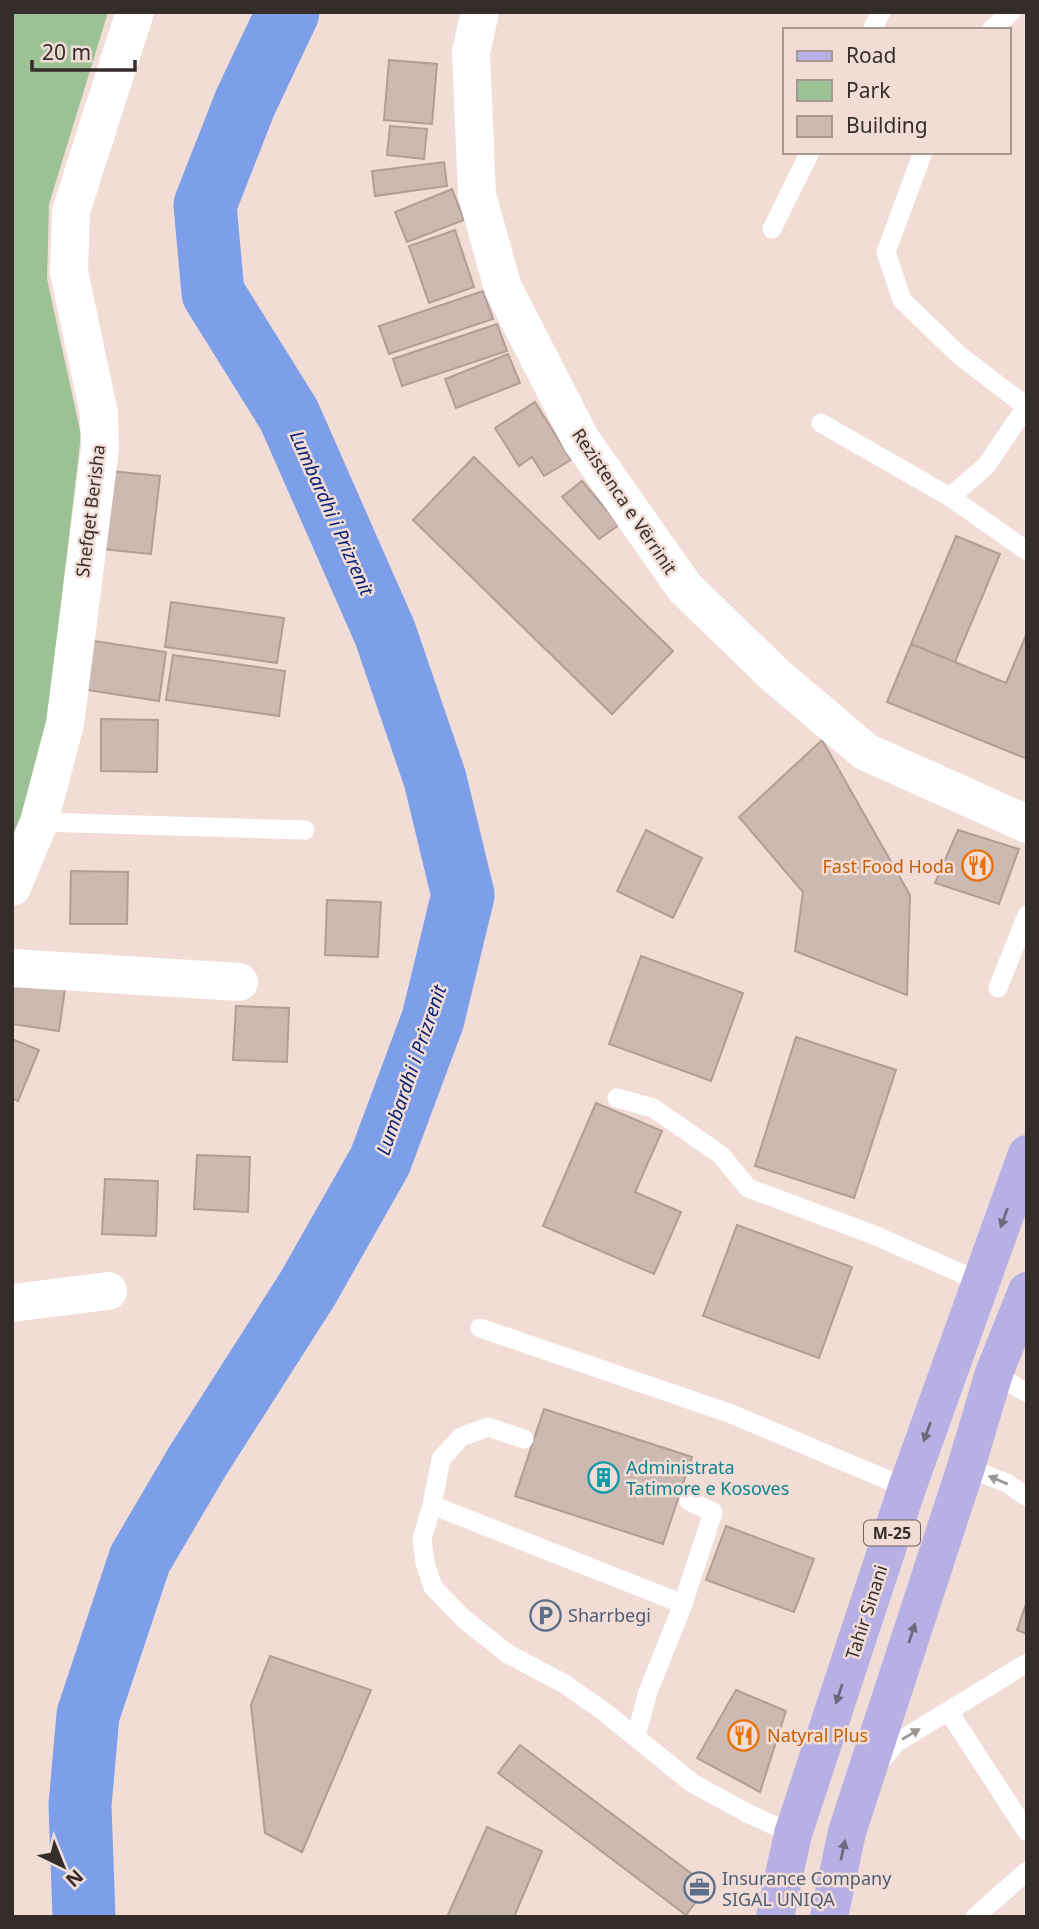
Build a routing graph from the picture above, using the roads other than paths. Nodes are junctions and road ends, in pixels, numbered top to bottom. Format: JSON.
{"nodes":[{"id":1,"x":135,"y":12,"type":"edge"},
{"id":2,"x":480,"y":12,"type":"edge"},
{"id":3,"x":881,"y":12,"type":"edge"},
{"id":4,"x":1011,"y":12,"type":"edge"},
{"id":5,"x":873,"y":28,"type":"edge"},
{"id":6,"x":993,"y":28,"type":"edge"},
{"id":7,"x":809,"y":154,"type":"edge"},
{"id":8,"x":922,"y":154,"type":"edge"},
{"id":9,"x":772,"y":229,"type":"dead end"},
{"id":10,"x":1027,"y":407,"type":"edge"},
{"id":11,"x":821,"y":423,"type":"dead end"},
{"id":12,"x":950,"y":497,"type":"junction"},
{"id":13,"x":1027,"y":551,"type":"edge"},
{"id":14,"x":39,"y":822,"type":"junction"},
{"id":15,"x":1027,"y":824,"type":"edge"},
{"id":16,"x":305,"y":830,"type":"dead end"},
{"id":17,"x":12,"y":887,"type":"edge"},
{"id":18,"x":1027,"y":915,"type":"edge"},
{"id":19,"x":12,"y":968,"type":"edge"},
{"id":20,"x":239,"y":982,"type":"dead end"},
{"id":21,"x":998,"y":988,"type":"dead end"},
{"id":22,"x":617,"y":1098,"type":"dead end"},
{"id":23,"x":1027,"y":1154,"type":"edge"},
{"id":24,"x":981,"y":1282,"type":"junction"},
{"id":25,"x":108,"y":1291,"type":"dead end"},
{"id":26,"x":1027,"y":1291,"type":"edge"},
{"id":27,"x":12,"y":1303,"type":"edge"},
{"id":28,"x":480,"y":1328,"type":"dead end"},
{"id":29,"x":994,"y":1373,"type":"junction"},
{"id":30,"x":1027,"y":1393,"type":"edge"},
{"id":31,"x":524,"y":1439,"type":"dead end"},
{"id":32,"x":966,"y":1467,"type":"junction"},
{"id":33,"x":907,"y":1488,"type":"junction"},
{"id":34,"x":1027,"y":1497,"type":"edge"},
{"id":35,"x":689,"y":1501,"type":"dead end"},
{"id":36,"x":432,"y":1505,"type":"junction"},
{"id":37,"x":683,"y":1604,"type":"junction"},
{"id":38,"x":1027,"y":1663,"type":"edge"},
{"id":39,"x":948,"y":1712,"type":"junction"},
{"id":40,"x":636,"y":1736,"type":"junction"},
{"id":41,"x":863,"y":1782,"type":"junction"},
{"id":42,"x":1027,"y":1832,"type":"edge"},
{"id":43,"x":793,"y":1834,"type":"junction"},
{"id":44,"x":1027,"y":1871,"type":"edge"},
{"id":45,"x":775,"y":1917,"type":"edge"},
{"id":46,"x":829,"y":1917,"type":"edge"},
{"id":47,"x":975,"y":1917,"type":"edge"}],
"edges":[{"from":1,"to":14,"type":"street","name":"Shefqet Berisha"},
{"from":2,"to":15,"type":"street","name":"Rezistenca e Vërrinit"},
{"from":3,"to":5,"type":"lane"},
{"from":4,"to":6,"type":"lane"},
{"from":7,"to":9,"type":"lane"},
{"from":8,"to":10,"type":"lane"},
{"from":10,"to":12,"type":"lane"},
{"from":11,"to":12,"type":"lane"},
{"from":12,"to":13,"type":"lane"},
{"from":14,"to":16,"type":"lane"},
{"from":14,"to":17,"type":"street","name":"Shefqet Berisha"},
{"from":18,"to":21,"type":"lane"},
{"from":19,"to":20,"type":"street"},
{"from":22,"to":24,"type":"lane"},
{"from":23,"to":24,"type":"main road","name":"Tahir Sinani","number":"M-25","one_way":true},
{"from":24,"to":33,"type":"main road","name":"Tahir Sinani","number":"M-25","one_way":true},
{"from":25,"to":27,"type":"street"},
{"from":26,"to":29,"type":"main road","number":"M-25"},
{"from":28,"to":33,"type":"lane"},
{"from":29,"to":30,"type":"lane"},
{"from":29,"to":32,"type":"main road","number":"M-25"},
{"from":31,"to":36,"type":"lane"},
{"from":34,"to":32,"type":"lane","one_way":true},
{"from":41,"to":32,"type":"main road","number":"M-25","one_way":true},
{"from":33,"to":43,"type":"main road","name":"Tahir Sinani","number":"M-25","one_way":true},
{"from":35,"to":37,"type":"lane"},
{"from":36,"to":37,"type":"lane"},
{"from":36,"to":40,"type":"lane"},
{"from":37,"to":40,"type":"lane"},
{"from":38,"to":39,"type":"lane"},
{"from":41,"to":39,"type":"lane","one_way":true},
{"from":39,"to":42,"type":"lane"},
{"from":40,"to":43,"type":"lane"},
{"from":46,"to":41,"type":"main road","number":"M-25","one_way":true},
{"from":43,"to":45,"type":"main road","name":"Tahir Sinani","number":"M-25"},
{"from":44,"to":47,"type":"lane"}]}
